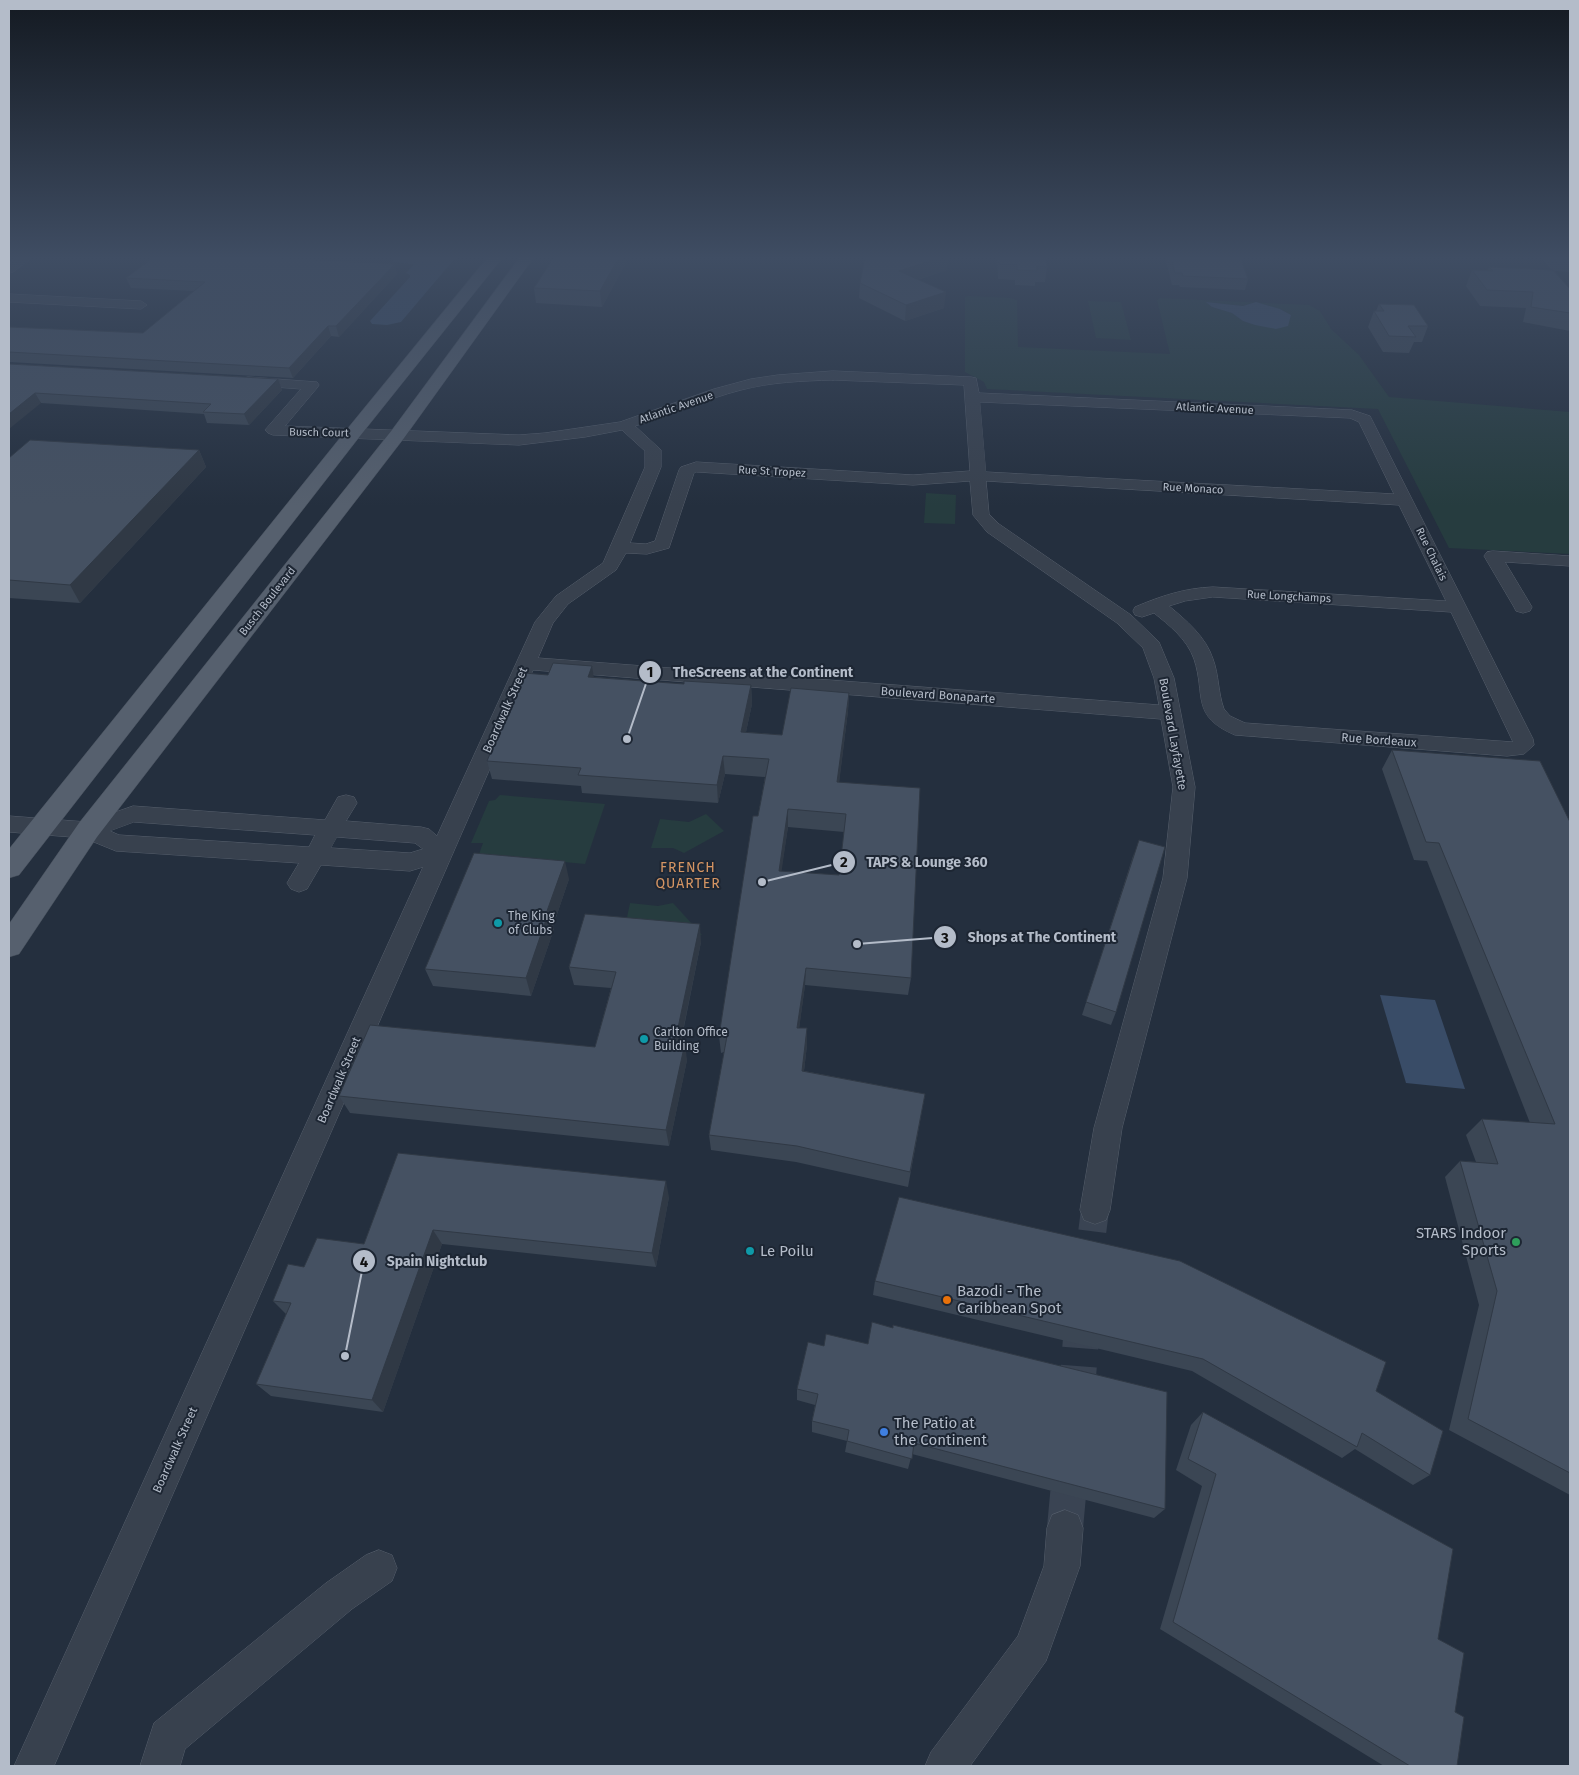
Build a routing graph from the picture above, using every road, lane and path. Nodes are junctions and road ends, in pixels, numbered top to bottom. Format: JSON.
{"nodes":[{"id":1,"x":429,"y":340,"type":"edge"},
{"id":2,"x":467,"y":340,"type":"edge"},
{"id":3,"x":233,"y":380,"type":"edge"},
{"id":4,"x":955,"y":380,"type":"joint"},
{"id":5,"x":972,"y":397,"type":"junction"},
{"id":6,"x":626,"y":425,"type":"junction"},
{"id":7,"x":354,"y":432,"type":"junction"},
{"id":8,"x":398,"y":434,"type":"junction"},
{"id":9,"x":980,"y":476,"type":"junction"},
{"id":10,"x":1406,"y":500,"type":"junction"},
{"id":11,"x":620,"y":548,"type":"junction"},
{"id":12,"x":1570,"y":561,"type":"edge"},
{"id":13,"x":1154,"y":605,"type":"junction"},
{"id":14,"x":1458,"y":606,"type":"junction"},
{"id":15,"x":1523,"y":607,"type":"dead end"},
{"id":16,"x":1124,"y":619,"type":"junction"},
{"id":17,"x":526,"y":663,"type":"junction"},
{"id":18,"x":1171,"y":713,"type":"junction"},
{"id":19,"x":346,"y":803,"type":"dead end"},
{"id":20,"x":9,"y":824,"type":"edge"},
{"id":21,"x":41,"y":826,"type":"junction"},
{"id":22,"x":331,"y":827,"type":"junction"},
{"id":23,"x":88,"y":830,"type":"junction"},
{"id":24,"x":442,"y":852,"type":"junction"},
{"id":25,"x":315,"y":855,"type":"junction"},
{"id":26,"x":9,"y":868,"type":"edge"},
{"id":27,"x":300,"y":883,"type":"dead end"},
{"id":28,"x":9,"y":946,"type":"edge"},
{"id":29,"x":1095,"y":1210,"type":"tunnel mouth"},
{"id":30,"x":1065,"y":1528,"type":"tunnel mouth"},
{"id":31,"x":379,"y":1568,"type":"dead end"},
{"id":32,"x":34,"y":1766,"type":"edge"},
{"id":33,"x":160,"y":1766,"type":"edge"},
{"id":34,"x":946,"y":1766,"type":"edge"}],
"edges":[{"from":1,"to":7,"type":"main road"},
{"from":2,"to":8,"type":"main road","name":"Busch Boulevard"},
{"from":3,"to":7,"type":"street","name":"Busch Court"},
{"from":4,"to":5,"type":"street","name":"Boulevard Layfayette"},
{"from":4,"to":6,"type":"street","name":"Atlantic Avenue"},
{"from":5,"to":9,"type":"street","name":"Boulevard Layfayette"},
{"from":5,"to":10,"type":"street","name":"Atlantic Avenue"},
{"from":6,"to":8,"type":"street","name":"Atlantic Avenue"},
{"from":6,"to":11,"type":"street","name":"Boardwalk Street"},
{"from":7,"to":8,"type":"street","name":"Busch Court"},
{"from":7,"to":21,"type":"main road"},
{"from":8,"to":23,"type":"main road","name":"Busch Boulevard"},
{"from":9,"to":10,"type":"street","name":"Rue Monaco"},
{"from":9,"to":11,"type":"street","name":"Rue St Tropez"},
{"from":9,"to":16,"type":"street","name":"Boulevard Layfayette"},
{"from":10,"to":14,"type":"street","name":"Rue Chalais"},
{"from":11,"to":17,"type":"street","name":"Boardwalk Street"},
{"from":12,"to":15,"type":"street"},
{"from":13,"to":14,"type":"street","name":"Rue Longchamps"},
{"from":13,"to":14,"type":"street","name":"Rue Bordeaux"},
{"from":13,"to":16,"type":"street","name":"Rue Longchamps"},
{"from":16,"to":18,"type":"street","name":"Boulevard Layfayette"},
{"from":17,"to":18,"type":"street","name":"Boulevard Bonaparte"},
{"from":17,"to":24,"type":"street","name":"Boardwalk Street"},
{"from":18,"to":29,"type":"street","name":"Boulevard Layfayette"},
{"from":19,"to":22,"type":"street"},
{"from":20,"to":21,"type":"street"},
{"from":21,"to":23,"type":"street"},
{"from":21,"to":26,"type":"main road"},
{"from":22,"to":23,"type":"street"},
{"from":22,"to":24,"type":"street"},
{"from":22,"to":25,"type":"street"},
{"from":23,"to":25,"type":"street"},
{"from":23,"to":28,"type":"main road","name":"Busch Boulevard"},
{"from":24,"to":25,"type":"street"},
{"from":24,"to":32,"type":"street","name":"Boardwalk Street"},
{"from":25,"to":27,"type":"street"},
{"from":30,"to":34,"type":"street"},
{"from":31,"to":33,"type":"street"}]}
